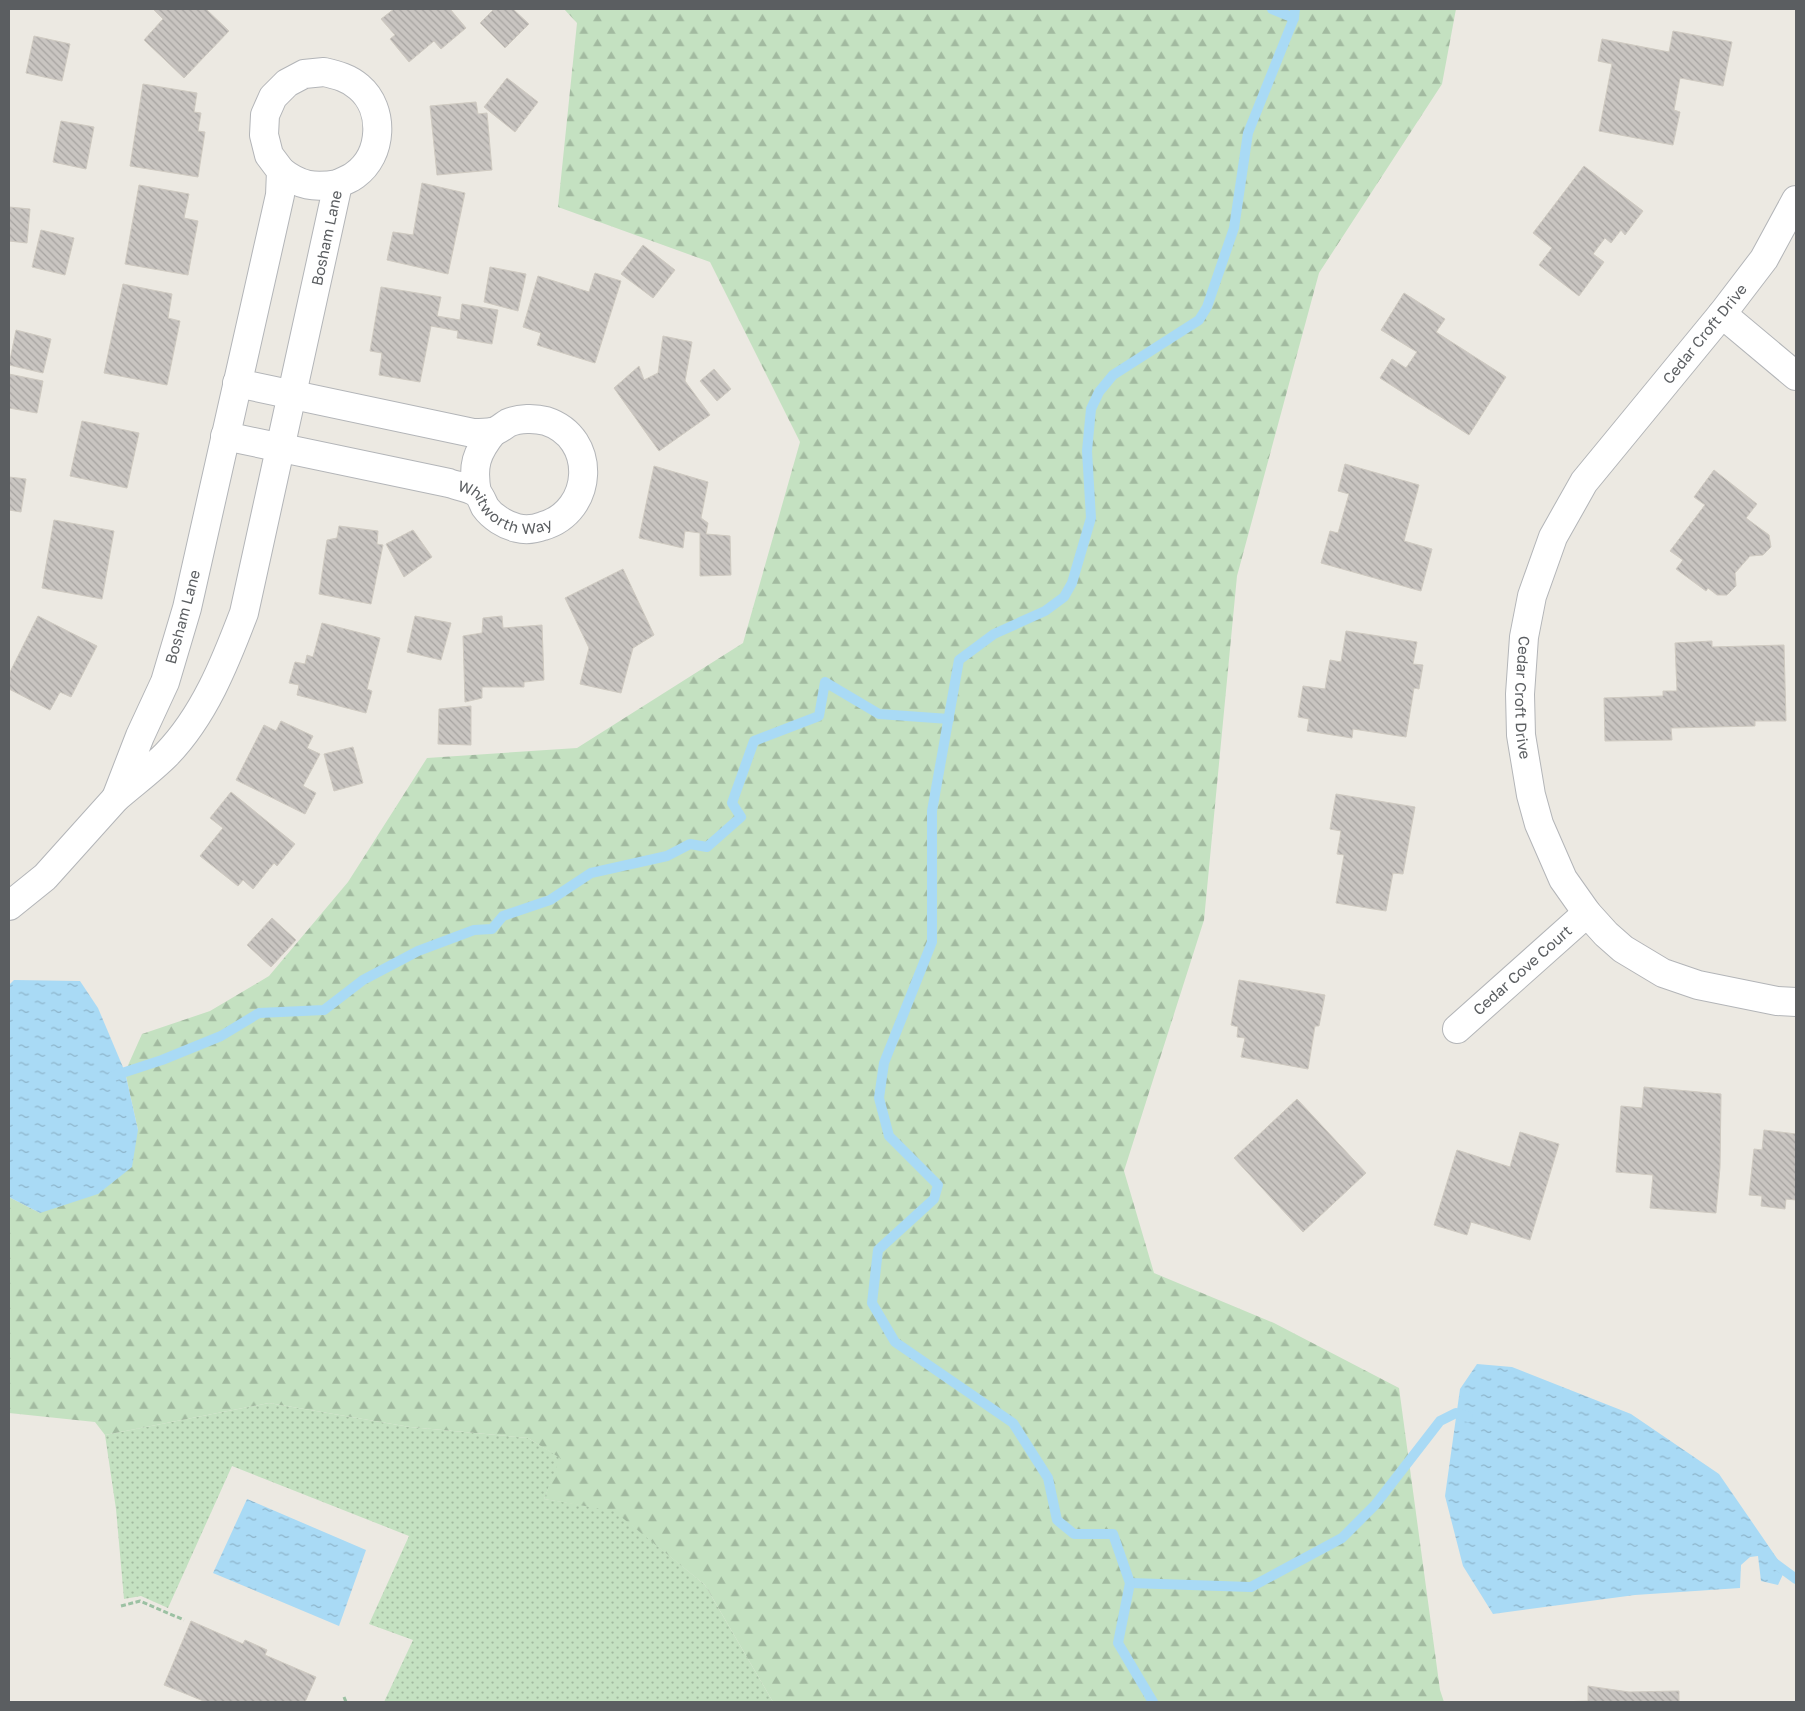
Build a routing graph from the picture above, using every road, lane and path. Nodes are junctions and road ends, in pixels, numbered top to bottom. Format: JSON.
{"nodes":[{"id":1,"x":281,"y":171,"type":"junction"},
{"id":2,"x":338,"y":184,"type":"junction"},
{"id":3,"x":1796,"y":200,"type":"edge"},
{"id":4,"x":1722,"y":314,"type":"junction"},
{"id":5,"x":1796,"y":376,"type":"edge"},
{"id":6,"x":237,"y":383,"type":"junction"},
{"id":7,"x":292,"y":395,"type":"junction"},
{"id":8,"x":493,"y":432,"type":"junction"},
{"id":9,"x":225,"y":436,"type":"junction"},
{"id":10,"x":281,"y":448,"type":"junction"},
{"id":11,"x":477,"y":493,"type":"junction"},
{"id":12,"x":116,"y":798,"type":"junction"},
{"id":13,"x":9,"y":906,"type":"edge"},
{"id":14,"x":1587,"y":913,"type":"junction"},
{"id":15,"x":1796,"y":1002,"type":"edge"},
{"id":16,"x":1457,"y":1029,"type":"dead end"},
{"id":17,"x":121,"y":1606,"type":"dead end"},
{"id":18,"x":184,"y":1620,"type":"dead end"},
{"id":19,"x":344,"y":1696,"type":"dead end"},
{"id":20,"x":346,"y":1702,"type":"edge"}],
"edges":[{"from":1,"to":2,"type":"street"},
{"from":1,"to":2,"type":"street","name":"Bosham Lane"},
{"from":1,"to":6,"type":"street","name":"Bosham Lane"},
{"from":2,"to":7,"type":"street","name":"Bosham Lane"},
{"from":3,"to":4,"type":"street","name":"Cedar Croft Drive"},
{"from":4,"to":5,"type":"street"},
{"from":4,"to":14,"type":"street","name":"Cedar Croft Drive"},
{"from":6,"to":7,"type":"street","name":"Whitworth Way"},
{"from":6,"to":9,"type":"street","name":"Bosham Lane"},
{"from":7,"to":8,"type":"street","name":"Whitworth Way"},
{"from":7,"to":10,"type":"street","name":"Bosham Lane"},
{"from":8,"to":11,"type":"street"},
{"from":8,"to":11,"type":"street","name":"Whitworth Way"},
{"from":9,"to":10,"type":"street","name":"Whitworth Way"},
{"from":9,"to":12,"type":"street","name":"Bosham Lane"},
{"from":10,"to":11,"type":"street","name":"Whitworth Way"},
{"from":10,"to":12,"type":"street","name":"Bosham Lane"},
{"from":12,"to":13,"type":"street","name":"Bosham Lane"},
{"from":14,"to":15,"type":"street","name":"Cedar Croft Drive"},
{"from":14,"to":16,"type":"street","name":"Cedar Cove Court"},
{"from":17,"to":18,"type":"path"},
{"from":19,"to":20,"type":"path"}]}
